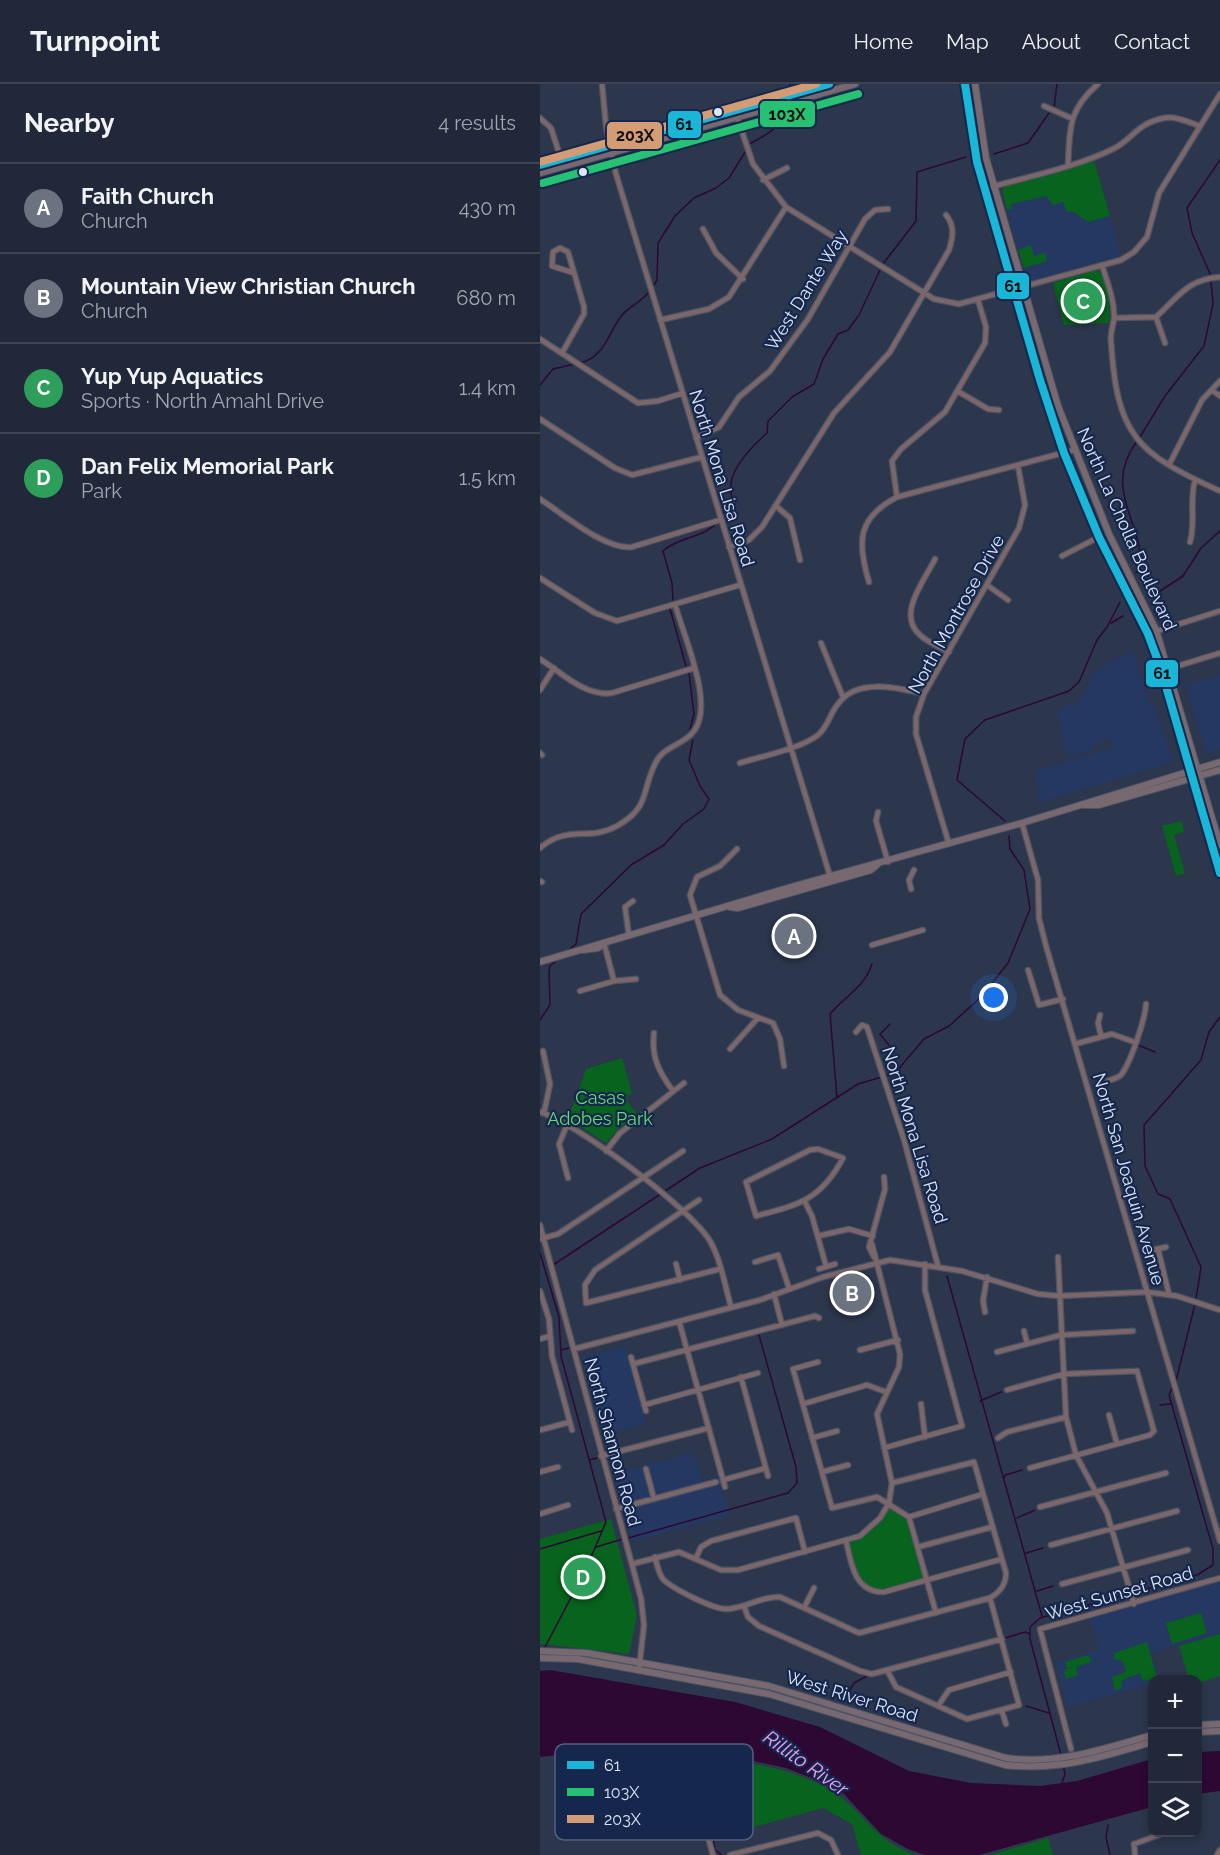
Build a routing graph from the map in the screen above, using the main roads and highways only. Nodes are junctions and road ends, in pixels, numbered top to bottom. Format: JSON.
{"nodes":[{"id":1,"x":855,"y":84,"type":"edge"},
{"id":2,"x":965,"y":84,"type":"edge"},
{"id":3,"x":975,"y":84,"type":"edge"},
{"id":4,"x":826,"y":86,"type":"edge"},
{"id":5,"x":736,"y":114,"type":"junction"},
{"id":6,"x":972,"y":129,"type":"junction"},
{"id":7,"x":986,"y":158,"type":"junction"},
{"id":8,"x":540,"y":165,"type":"edge"},
{"id":9,"x":540,"y":174,"type":"edge"},
{"id":10,"x":1220,"y":762,"type":"edge"},
{"id":11,"x":1198,"y":769,"type":"junction"},
{"id":12,"x":1220,"y":770,"type":"edge"},
{"id":13,"x":1190,"y":771,"type":"junction"},
{"id":14,"x":1201,"y":776,"type":"junction"},
{"id":15,"x":1192,"y":779,"type":"junction"},
{"id":16,"x":1080,"y":806,"type":"junction"},
{"id":17,"x":1220,"y":845,"type":"edge"},
{"id":18,"x":877,"y":865,"type":"junction"},
{"id":19,"x":1220,"y":873,"type":"edge"},
{"id":20,"x":729,"y":907,"type":"junction"},
{"id":21,"x":540,"y":962,"type":"edge"},
{"id":22,"x":540,"y":1651,"type":"edge"},
{"id":23,"x":544,"y":1655,"type":"edge"},
{"id":24,"x":1220,"y":1724,"type":"edge"},
{"id":25,"x":1202,"y":1725,"type":"edge"},
{"id":26,"x":1220,"y":1731,"type":"edge"},
{"id":27,"x":1202,"y":1732,"type":"edge"},
{"id":28,"x":1148,"y":1736,"type":"edge"},
{"id":29,"x":1148,"y":1743,"type":"edge"},
{"id":30,"x":1070,"y":1761,"type":"junction"}],
"edges":[{"from":1,"to":4,"type":"main road"},
{"from":2,"to":6,"type":"main road","name":"North La Cholla Boulevard"},
{"from":3,"to":7,"type":"main road","name":"North La Cholla Boulevard"},
{"from":4,"to":5,"type":"main road"},
{"from":5,"to":8,"type":"main road"},
{"from":5,"to":9,"type":"main road"},
{"from":6,"to":7,"type":"main road"},
{"from":6,"to":13,"type":"main road","name":"North La Cholla Boulevard"},
{"from":7,"to":11,"type":"main road","name":"North La Cholla Boulevard"},
{"from":10,"to":11,"type":"main road"},
{"from":11,"to":13,"type":"main road"},
{"from":11,"to":14,"type":"main road","name":"North La Cholla Boulevard"},
{"from":12,"to":14,"type":"main road"},
{"from":13,"to":15,"type":"main road","name":"North La Cholla Boulevard"},
{"from":13,"to":16,"type":"main road"},
{"from":14,"to":15,"type":"main road"},
{"from":14,"to":17,"type":"main road","name":"North La Cholla Boulevard"},
{"from":15,"to":16,"type":"main road"},
{"from":15,"to":19,"type":"main road","name":"North La Cholla Boulevard"},
{"from":16,"to":18,"type":"main road"},
{"from":18,"to":20,"type":"main road"},
{"from":18,"to":20,"type":"main road"},
{"from":20,"to":21,"type":"main road"},
{"from":22,"to":23,"type":"main road","name":"West River Road"},
{"from":23,"to":30,"type":"main road","name":"West River Road"},
{"from":24,"to":25,"type":"main road"},
{"from":26,"to":27,"type":"main road"},
{"from":28,"to":30,"type":"main road","name":"West River Road"},
{"from":29,"to":30,"type":"main road","name":"West River Road"}]}
